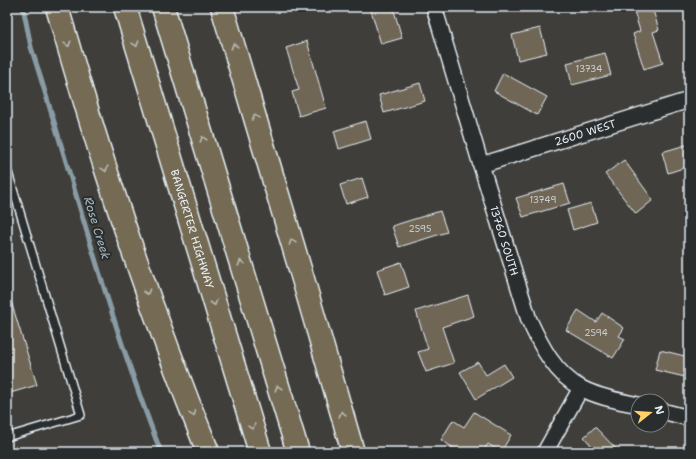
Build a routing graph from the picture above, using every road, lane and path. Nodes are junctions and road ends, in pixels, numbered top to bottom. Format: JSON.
{"nodes":[{"id":1,"x":57,"y":7,"type":"edge"},
{"id":2,"x":125,"y":7,"type":"edge"},
{"id":3,"x":163,"y":7,"type":"edge"},
{"id":4,"x":222,"y":7,"type":"edge"},
{"id":5,"x":434,"y":7,"type":"edge"},
{"id":6,"x":689,"y":100,"type":"edge"},
{"id":7,"x":481,"y":165,"type":"junction"},
{"id":8,"x":7,"y":169,"type":"edge"},
{"id":9,"x":581,"y":388,"type":"junction"},
{"id":10,"x":630,"y":403,"type":"edge"},
{"id":11,"x":670,"y":413,"type":"edge"},
{"id":12,"x":689,"y":418,"type":"edge"},
{"id":13,"x":7,"y":437,"type":"edge"},
{"id":14,"x":208,"y":452,"type":"edge"},
{"id":15,"x":260,"y":452,"type":"edge"},
{"id":16,"x":298,"y":452,"type":"edge"},
{"id":17,"x":353,"y":452,"type":"edge"},
{"id":18,"x":545,"y":452,"type":"edge"}],
"edges":[{"from":1,"to":14,"type":"highway","one_way":true},
{"from":2,"to":15,"type":"highway","name":"BANGERTER HIGHWAY","one_way":true},
{"from":16,"to":3,"type":"highway","one_way":true},
{"from":17,"to":4,"type":"highway","one_way":true},
{"from":5,"to":7,"type":"street","name":"13760 SOUTH"},
{"from":6,"to":7,"type":"street","name":"2600 WEST"},
{"from":7,"to":9,"type":"street","name":"13760 SOUTH"},
{"from":8,"to":13,"type":"lane"},
{"from":9,"to":10,"type":"street","name":"13760 SOUTH"},
{"from":9,"to":18,"type":"street"},
{"from":11,"to":12,"type":"street"}]}
